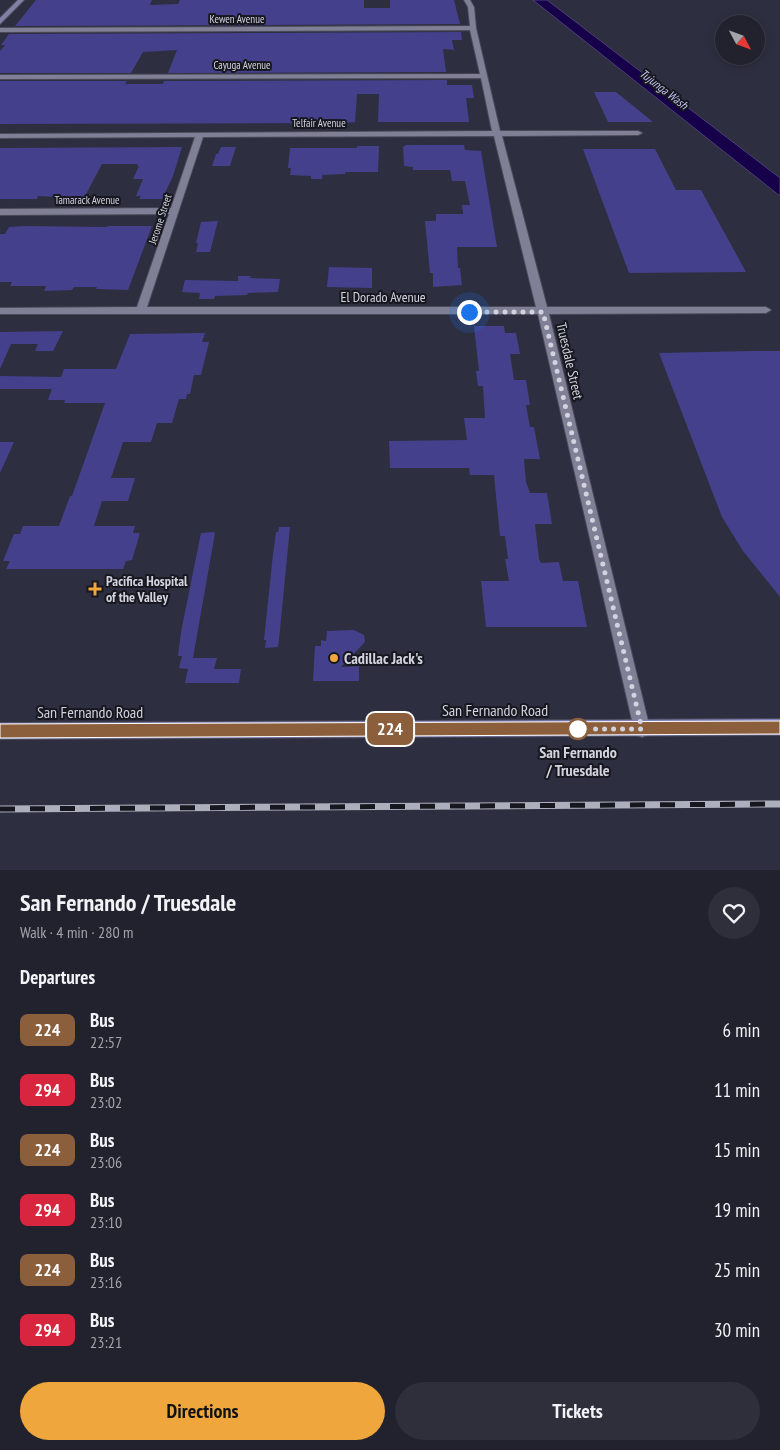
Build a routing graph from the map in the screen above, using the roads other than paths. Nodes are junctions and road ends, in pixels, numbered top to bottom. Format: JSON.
{"nodes":[{"id":1,"x":21,"y":0,"type":"edge"},
{"id":2,"x":467,"y":0,"type":"edge"},
{"id":3,"x":0,"y":22,"type":"edge"},
{"id":4,"x":473,"y":28,"type":"junction"},
{"id":5,"x":0,"y":30,"type":"edge"},
{"id":6,"x":484,"y":76,"type":"junction"},
{"id":7,"x":0,"y":77,"type":"edge"},
{"id":8,"x":497,"y":134,"type":"junction"},
{"id":9,"x":638,"y":134,"type":"dead end"},
{"id":10,"x":200,"y":135,"type":"junction"},
{"id":11,"x":0,"y":136,"type":"edge"},
{"id":12,"x":174,"y":211,"type":"junction"},
{"id":13,"x":0,"y":212,"type":"edge"},
{"id":14,"x":766,"y":310,"type":"dead end"},
{"id":15,"x":0,"y":311,"type":"edge"},
{"id":16,"x":141,"y":311,"type":"junction"},
{"id":17,"x":543,"y":312,"type":"junction"},
{"id":18,"x":780,"y":727,"type":"edge"},
{"id":19,"x":642,"y":729,"type":"junction"},
{"id":20,"x":0,"y":731,"type":"edge"}],
"edges":[{"from":1,"to":3,"type":"main road"},
{"from":2,"to":4,"type":"street","name":"Truesdale Street"},
{"from":4,"to":5,"type":"street","name":"Kewen Avenue"},
{"from":4,"to":6,"type":"street","name":"Truesdale Street"},
{"from":6,"to":7,"type":"street","name":"Cayuga Avenue"},
{"from":6,"to":8,"type":"street","name":"Truesdale Street"},
{"from":8,"to":9,"type":"street","name":"Telfair Avenue"},
{"from":8,"to":10,"type":"street","name":"Telfair Avenue"},
{"from":8,"to":17,"type":"street","name":"Truesdale Street"},
{"from":10,"to":11,"type":"street","name":"Telfair Avenue"},
{"from":10,"to":12,"type":"street","name":"Jerome Street"},
{"from":12,"to":13,"type":"street","name":"Tamarack Avenue"},
{"from":12,"to":16,"type":"street","name":"Jerome Street"},
{"from":14,"to":17,"type":"street","name":"El Dorado Avenue"},
{"from":15,"to":16,"type":"street","name":"El Dorado Avenue"},
{"from":16,"to":17,"type":"street","name":"El Dorado Avenue"},
{"from":17,"to":19,"type":"street","name":"Truesdale Street"},
{"from":18,"to":19,"type":"main road","name":"San Fernando Road"},
{"from":19,"to":20,"type":"main road","name":"San Fernando Road"}]}
